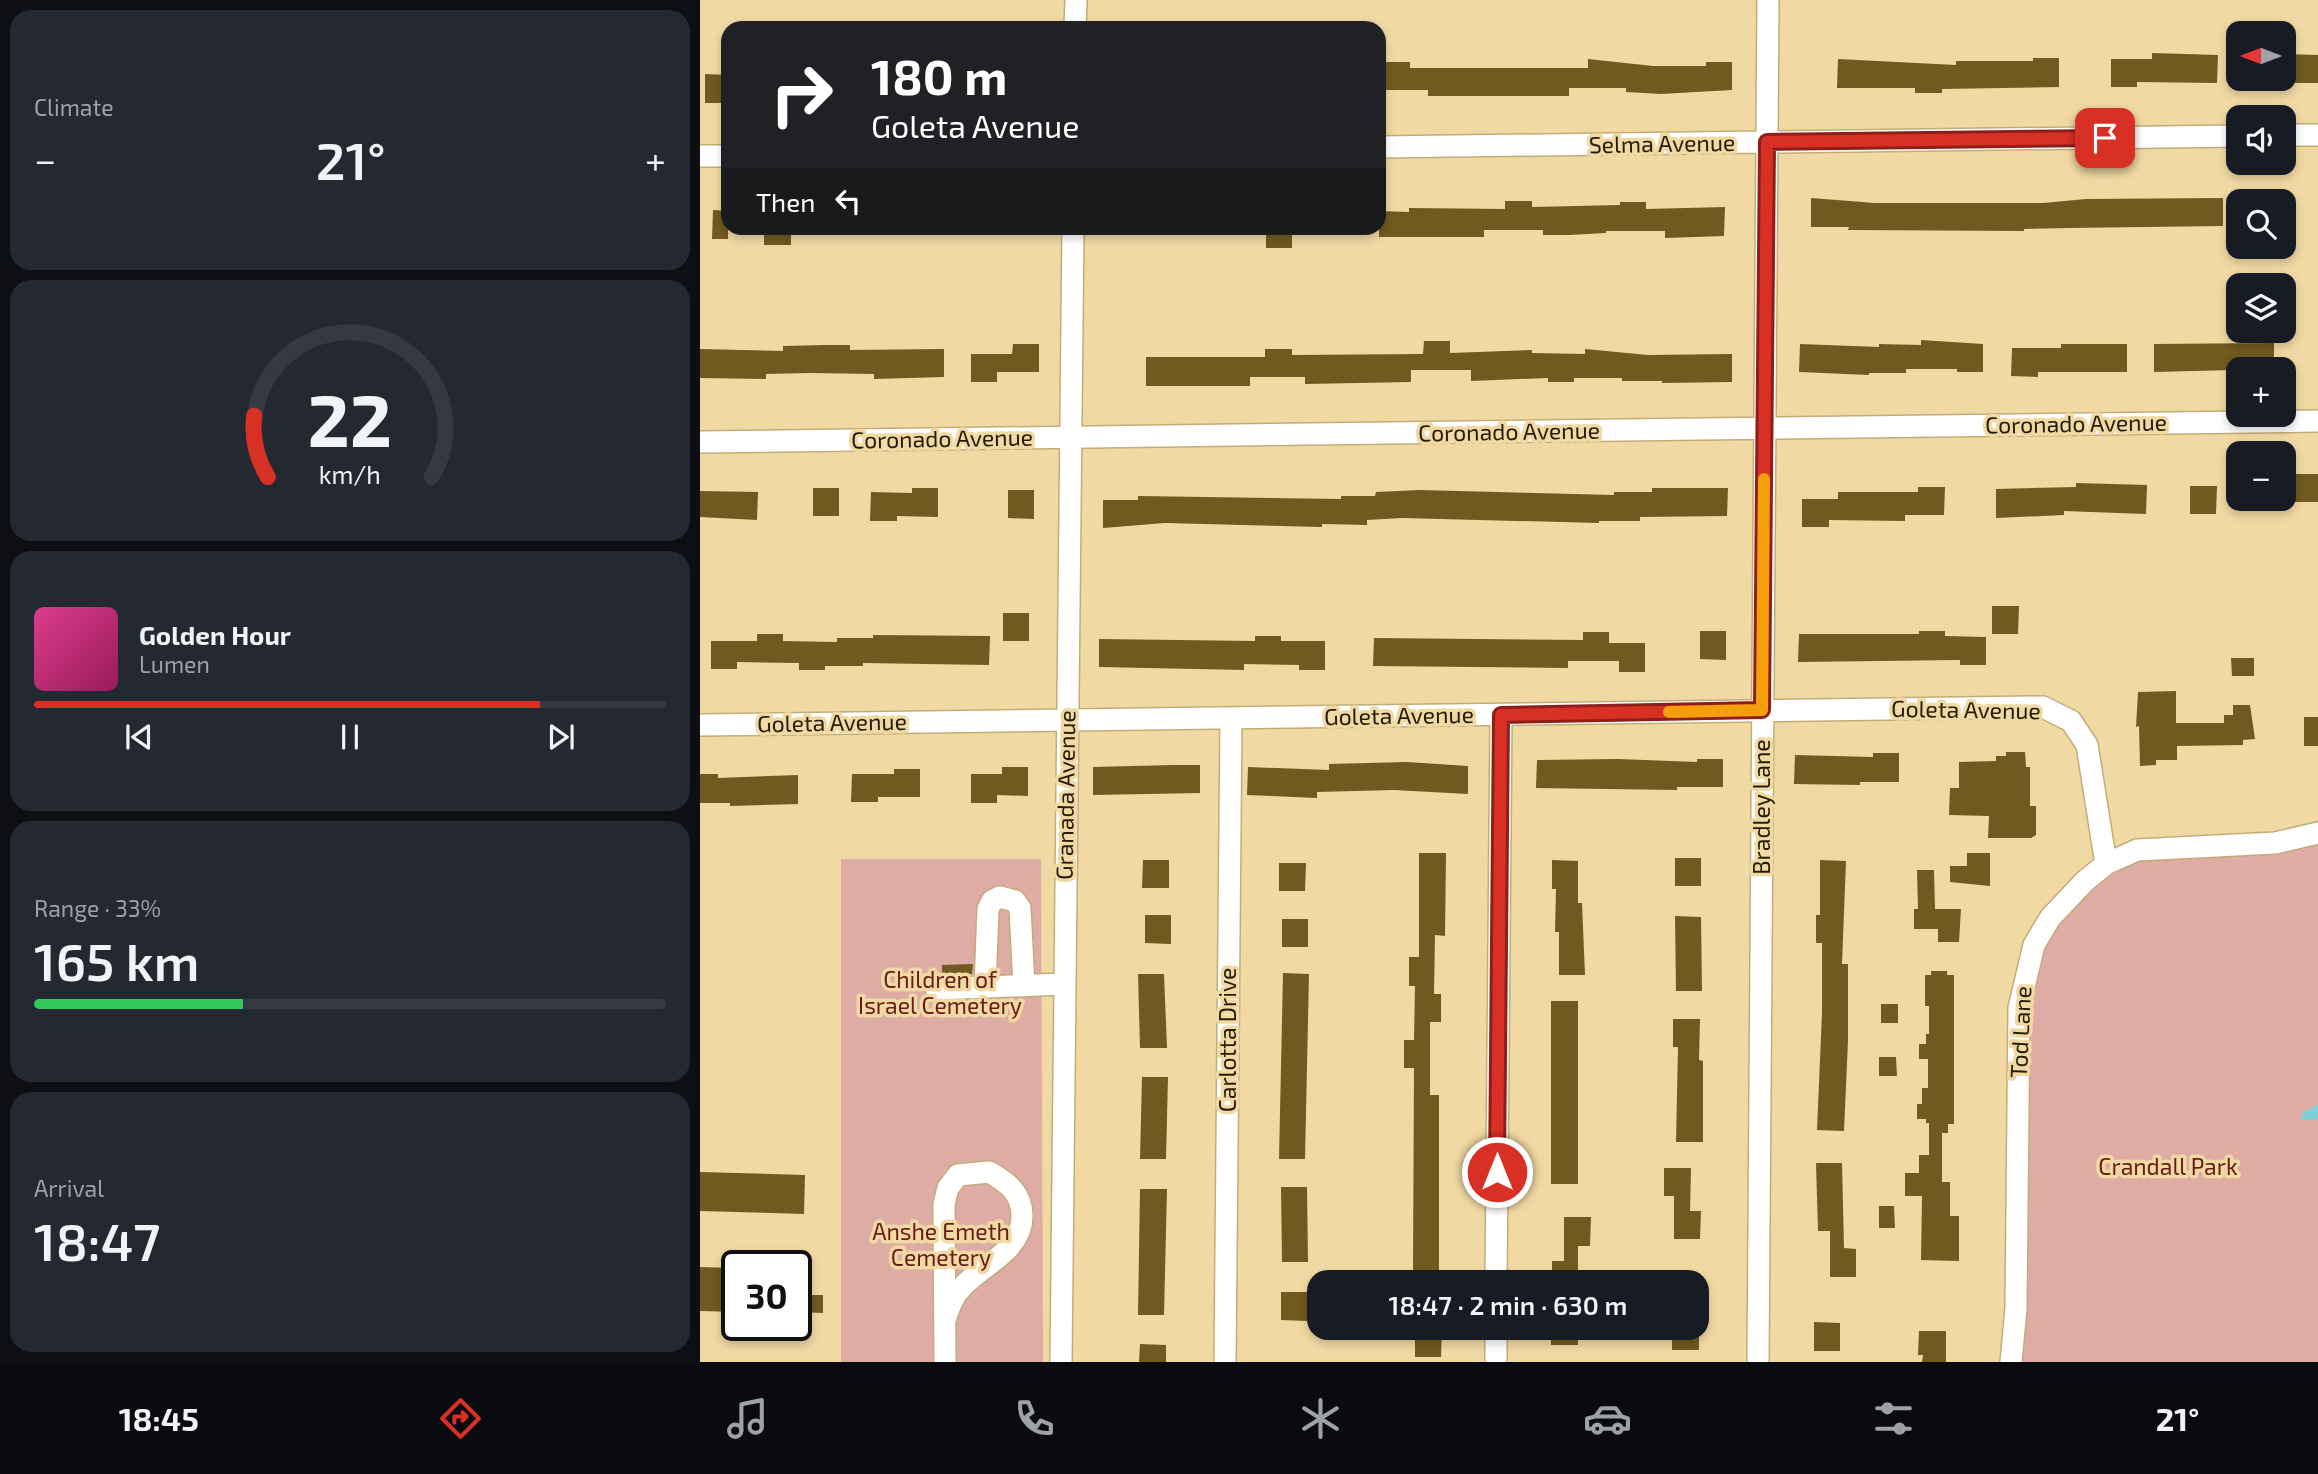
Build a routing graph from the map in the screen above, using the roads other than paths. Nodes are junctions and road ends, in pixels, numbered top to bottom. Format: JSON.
{"nodes":[{"id":1,"x":1076,"y":0,"type":"edge"},
{"id":2,"x":1768,"y":0,"type":"edge"},
{"id":3,"x":1076,"y":21,"type":"edge"},
{"id":4,"x":2296,"y":135,"type":"edge"},
{"id":5,"x":2318,"y":135,"type":"edge"},
{"id":6,"x":2226,"y":136,"type":"edge"},
{"id":7,"x":1767,"y":142,"type":"junction"},
{"id":8,"x":1386,"y":147,"type":"edge"},
{"id":9,"x":700,"y":156,"type":"edge"},
{"id":10,"x":721,"y":156,"type":"edge"},
{"id":11,"x":1073,"y":235,"type":"edge"},
{"id":12,"x":2318,"y":421,"type":"edge"},
{"id":13,"x":1765,"y":428,"type":"junction"},
{"id":14,"x":1070,"y":438,"type":"junction"},
{"id":15,"x":700,"y":442,"type":"edge"},
{"id":16,"x":1762,"y":710,"type":"junction"},
{"id":17,"x":1501,"y":715,"type":"junction"},
{"id":18,"x":1231,"y":718,"type":"junction"},
{"id":19,"x":1067,"y":720,"type":"junction"},
{"id":20,"x":700,"y":725,"type":"edge"},
{"id":21,"x":2318,"y":833,"type":"edge"},
{"id":22,"x":2106,"y":864,"type":"junction"},
{"id":23,"x":1064,"y":984,"type":"junction"},
{"id":24,"x":1024,"y":986,"type":"junction"},
{"id":25,"x":985,"y":987,"type":"junction"},
{"id":26,"x":936,"y":989,"type":"dead end"},
{"id":27,"x":1496,"y":1270,"type":"edge"},
{"id":28,"x":945,"y":1320,"type":"junction"},
{"id":29,"x":1496,"y":1340,"type":"edge"},
{"id":30,"x":945,"y":1362,"type":"edge"},
{"id":31,"x":1061,"y":1362,"type":"edge"},
{"id":32,"x":1225,"y":1362,"type":"edge"},
{"id":33,"x":1496,"y":1362,"type":"edge"},
{"id":34,"x":1758,"y":1362,"type":"edge"},
{"id":35,"x":2011,"y":1362,"type":"edge"}],
"edges":[{"from":1,"to":3,"type":"street"},
{"from":2,"to":7,"type":"street","name":"Bradley Lane"},
{"from":4,"to":5,"type":"street"},
{"from":6,"to":7,"type":"street","name":"Selma Avenue"},
{"from":7,"to":8,"type":"street","name":"Selma Avenue"},
{"from":7,"to":13,"type":"street","name":"Bradley Lane"},
{"from":9,"to":10,"type":"street"},
{"from":11,"to":14,"type":"street","name":"Granada Avenue"},
{"from":12,"to":13,"type":"street","name":"Coronado Avenue"},
{"from":13,"to":14,"type":"street","name":"Coronado Avenue"},
{"from":13,"to":16,"type":"street","name":"Bradley Lane"},
{"from":14,"to":15,"type":"street","name":"Coronado Avenue"},
{"from":14,"to":19,"type":"street","name":"Granada Avenue"},
{"from":16,"to":17,"type":"street","name":"Goleta Avenue"},
{"from":16,"to":22,"type":"street","name":"Goleta Avenue"},
{"from":16,"to":34,"type":"street","name":"Bradley Lane"},
{"from":17,"to":18,"type":"street","name":"Goleta Avenue"},
{"from":17,"to":27,"type":"street"},
{"from":18,"to":19,"type":"street","name":"Goleta Avenue"},
{"from":18,"to":32,"type":"street","name":"Carlotta Drive"},
{"from":19,"to":20,"type":"street","name":"Goleta Avenue"},
{"from":19,"to":23,"type":"street","name":"Granada Avenue"},
{"from":21,"to":22,"type":"street","name":"Tod Lane"},
{"from":22,"to":35,"type":"street","name":"Tod Lane"},
{"from":23,"to":24,"type":"street"},
{"from":23,"to":31,"type":"street","name":"Granada Avenue"},
{"from":24,"to":25,"type":"street"},
{"from":24,"to":25,"type":"street"},
{"from":25,"to":26,"type":"street"},
{"from":28,"to":28,"type":"street"},
{"from":28,"to":30,"type":"street"},
{"from":29,"to":33,"type":"street"}]}
